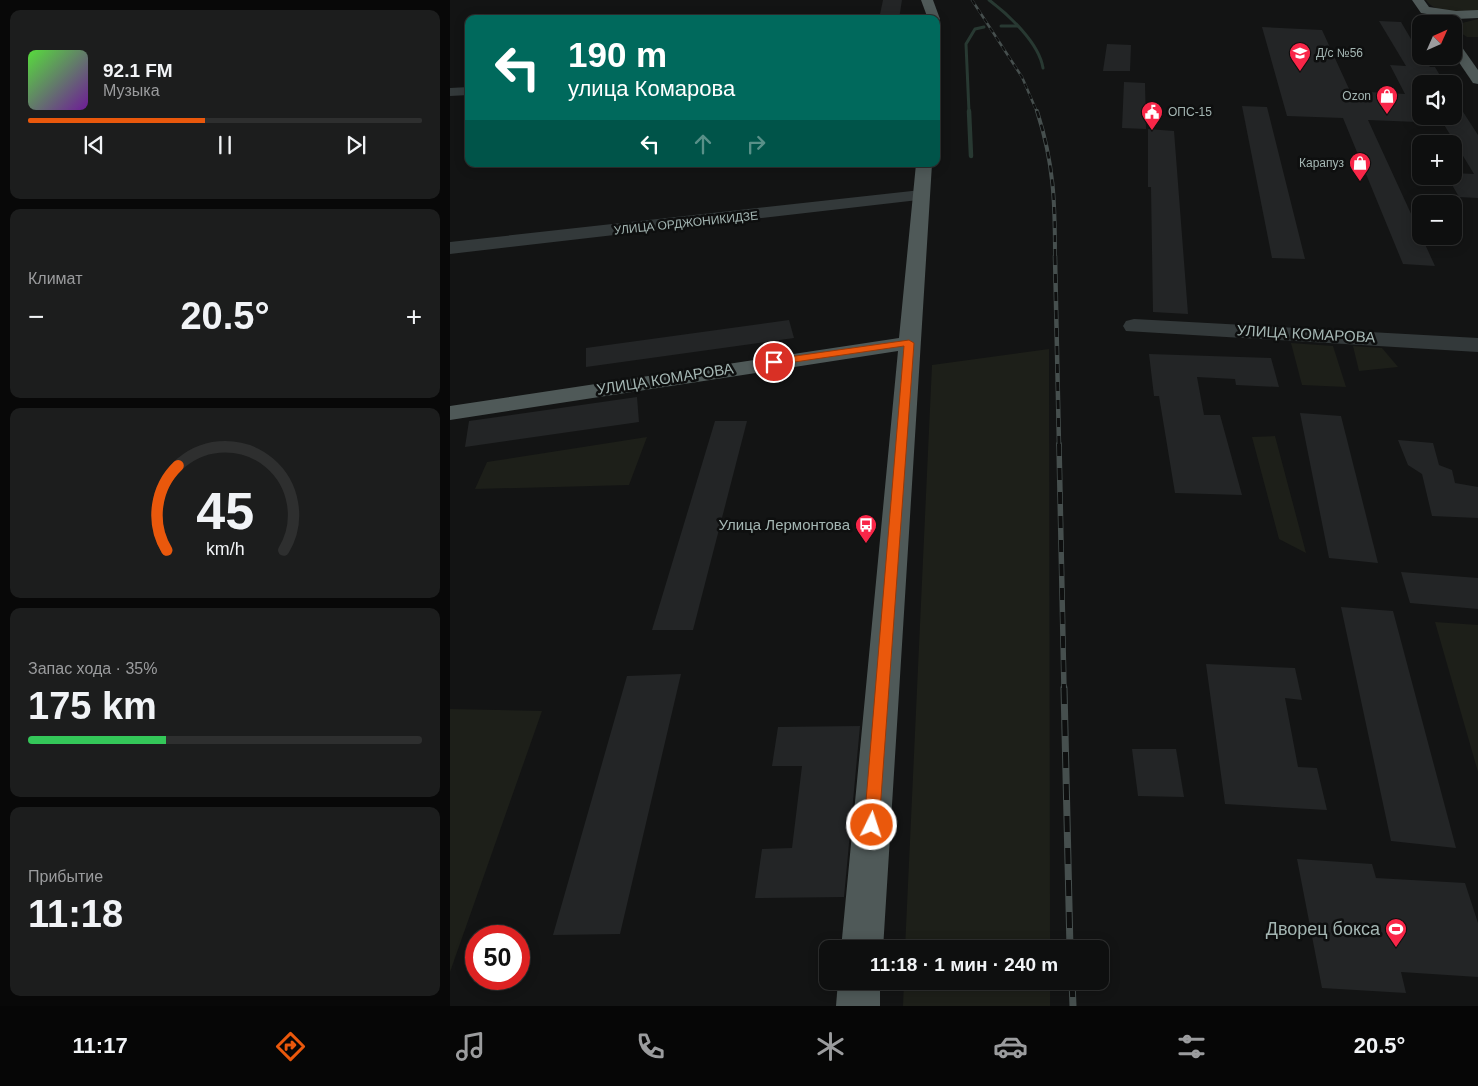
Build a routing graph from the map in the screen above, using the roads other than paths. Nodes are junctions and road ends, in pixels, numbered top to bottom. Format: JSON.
{"nodes":[{"id":1,"x":927,"y":0,"type":"edge"},
{"id":2,"x":1422,"y":5,"type":"edge"},
{"id":3,"x":933,"y":15,"type":"edge"},
{"id":4,"x":1472,"y":15,"type":"edge"},
{"id":5,"x":1462,"y":57,"type":"edge"},
{"id":6,"x":1478,"y":80,"type":"edge"},
{"id":7,"x":465,"y":91,"type":"edge"},
{"id":8,"x":450,"y":92,"type":"edge"},
{"id":9,"x":924,"y":167,"type":"edge"},
{"id":10,"x":921,"y":195,"type":"junction"},
{"id":11,"x":450,"y":248,"type":"edge"},
{"id":12,"x":1134,"y":326,"type":"dead end"},
{"id":13,"x":909,"y":343,"type":"junction"},
{"id":14,"x":1478,"y":345,"type":"edge"},
{"id":15,"x":450,"y":413,"type":"edge"},
{"id":16,"x":863,"y":940,"type":"edge"},
{"id":17,"x":859,"y":990,"type":"edge"},
{"id":18,"x":858,"y":1006,"type":"edge"}],
"edges":[{"from":1,"to":3,"type":"main road"},
{"from":2,"to":4,"type":"main road"},
{"from":5,"to":6,"type":"main road"},
{"from":7,"to":8,"type":"street"},
{"from":9,"to":10,"type":"main road"},
{"from":10,"to":11,"type":"street","name":"УЛИЦА ОРДЖОНИКИДЗЕ"},
{"from":10,"to":13,"type":"main road"},
{"from":12,"to":14,"type":"street","name":"УЛИЦА КОМАРОВА"},
{"from":13,"to":15,"type":"main road","name":"УЛИЦА КОМАРОВА"},
{"from":13,"to":16,"type":"main road"},
{"from":17,"to":18,"type":"main road"}]}
